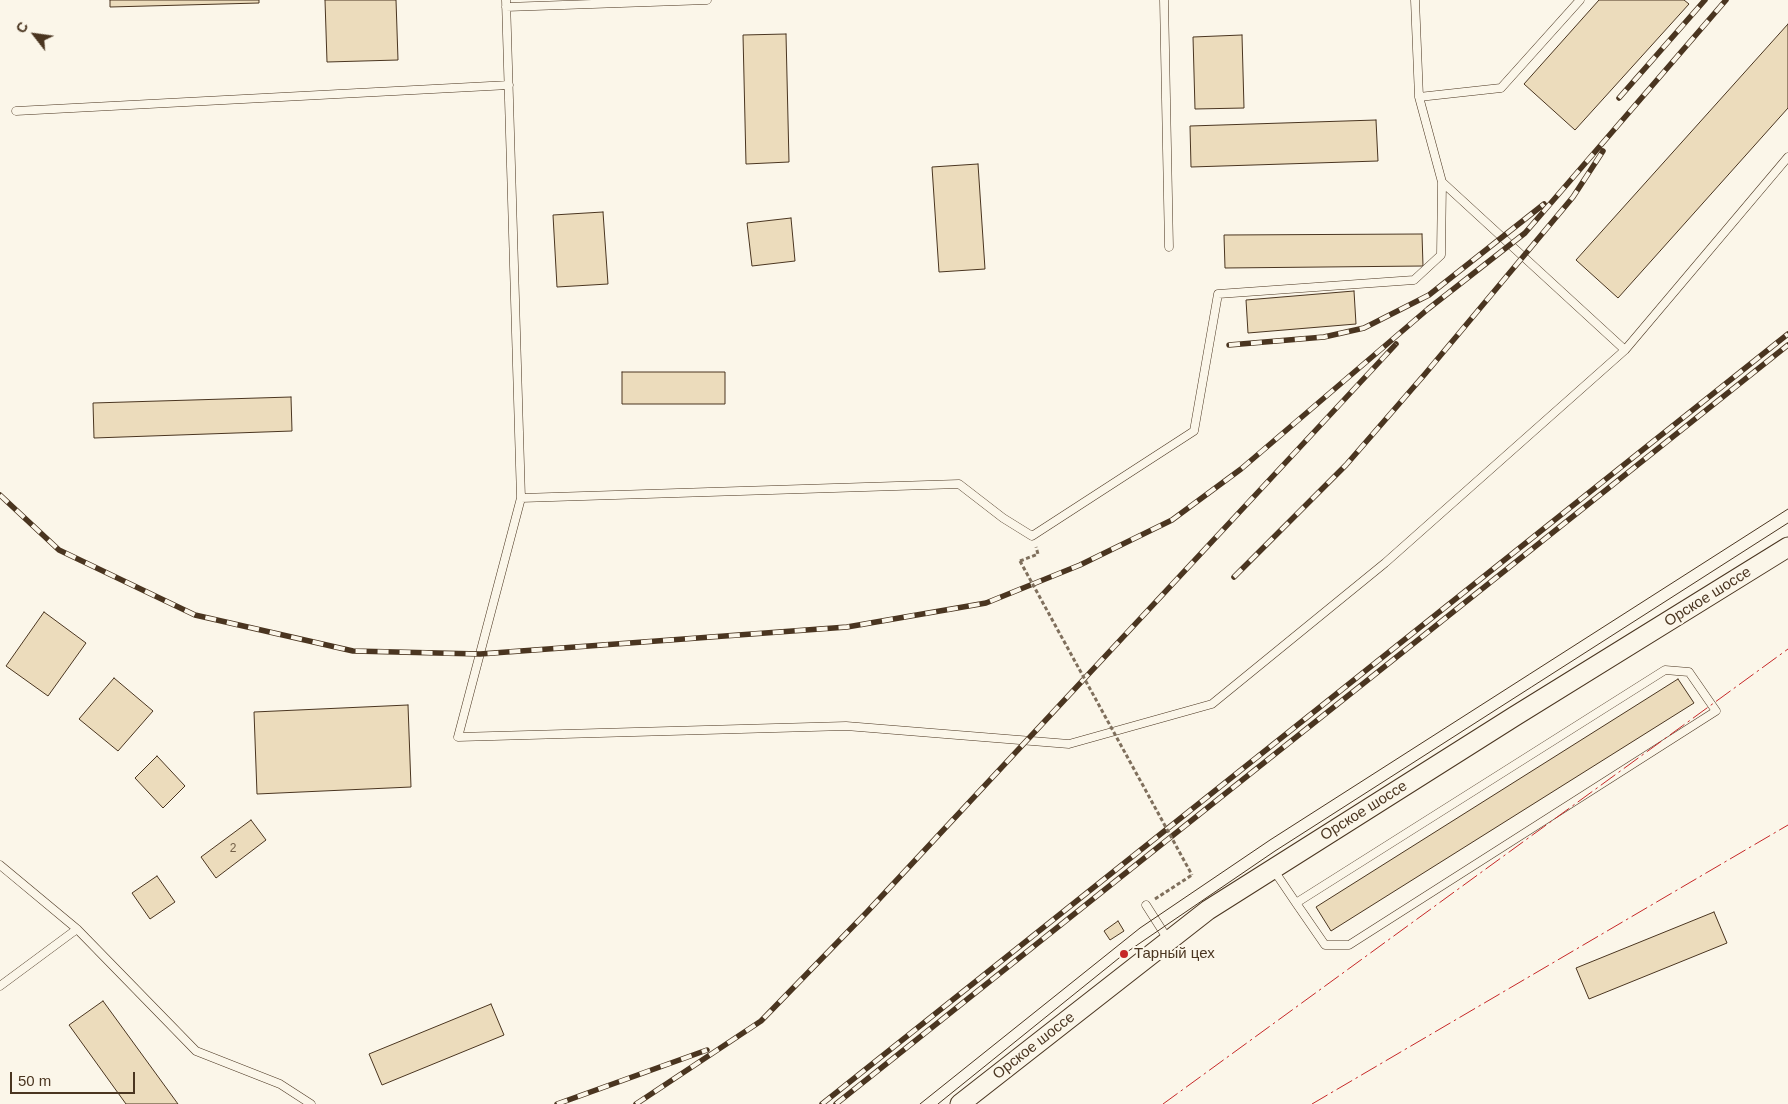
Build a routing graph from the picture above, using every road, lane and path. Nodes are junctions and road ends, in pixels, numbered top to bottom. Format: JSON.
{"nodes":[{"id":1,"x":707,"y":0,"type":"edge"},
{"id":2,"x":1164,"y":0,"type":"edge"},
{"id":3,"x":1415,"y":0,"type":"edge"},
{"id":4,"x":1580,"y":0,"type":"edge"},
{"id":5,"x":506,"y":3,"type":"edge"},
{"id":6,"x":509,"y":85,"type":"junction"},
{"id":7,"x":1420,"y":98,"type":"junction"},
{"id":8,"x":16,"y":112,"type":"dead end"},
{"id":9,"x":1788,"y":157,"type":"edge"},
{"id":10,"x":1442,"y":182,"type":"junction"},
{"id":11,"x":1169,"y":247,"type":"dead end"},
{"id":12,"x":1625,"y":350,"type":"junction"},
{"id":13,"x":521,"y":498,"type":"junction"},
{"id":14,"x":1032,"y":536,"type":"junction"},
{"id":15,"x":1788,"y":547,"type":"edge"},
{"id":16,"x":0,"y":865,"type":"edge"},
{"id":17,"x":1273,"y":869,"type":"junction"},
{"id":18,"x":1296,"y":903,"type":"junction"},
{"id":19,"x":1146,"y":904,"type":"joint"},
{"id":20,"x":78,"y":929,"type":"junction"},
{"id":21,"x":1169,"y":941,"type":"junction"},
{"id":22,"x":0,"y":986,"type":"edge"},
{"id":23,"x":312,"y":1104,"type":"edge"},
{"id":24,"x":960,"y":1104,"type":"edge"}],
"edges":[{"from":1,"to":5,"type":"lane"},
{"from":2,"to":11,"type":"lane"},
{"from":3,"to":7,"type":"lane"},
{"from":4,"to":7,"type":"lane"},
{"from":5,"to":6,"type":"lane"},
{"from":6,"to":8,"type":"lane"},
{"from":6,"to":13,"type":"lane"},
{"from":7,"to":10,"type":"lane"},
{"from":9,"to":12,"type":"lane"},
{"from":10,"to":12,"type":"lane"},
{"from":10,"to":14,"type":"lane"},
{"from":12,"to":13,"type":"lane"},
{"from":13,"to":14,"type":"lane"},
{"from":14,"to":19,"type":"path","bridge":true},
{"from":15,"to":17,"type":"street","name":"Орское шоссе"},
{"from":16,"to":20,"type":"lane"},
{"from":17,"to":18,"type":"lane"},
{"from":17,"to":21,"type":"street","name":"Орское шоссе"},
{"from":18,"to":18,"type":"lane"},
{"from":19,"to":21,"type":"lane"},
{"from":20,"to":22,"type":"lane"},
{"from":20,"to":23,"type":"lane"},
{"from":21,"to":24,"type":"street","name":"Орское шоссе"}]}
